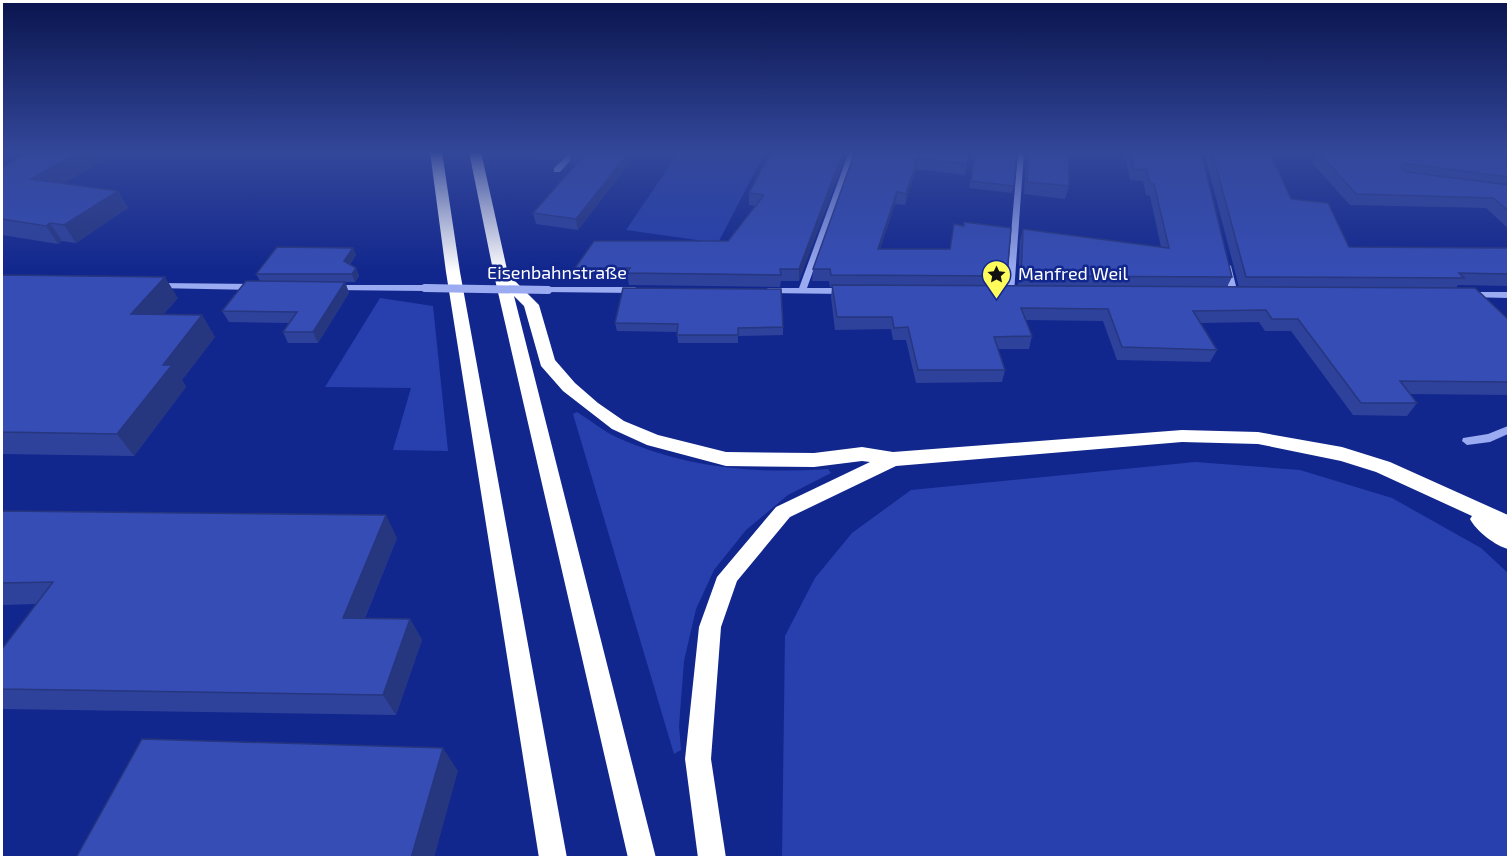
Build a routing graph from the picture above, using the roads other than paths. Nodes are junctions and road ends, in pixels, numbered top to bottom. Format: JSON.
{"nodes":[{"id":1,"x":442,"y":192,"type":"edge"},
{"id":2,"x":483,"y":192,"type":"edge"},
{"id":3,"x":838,"y":192,"type":"edge"},
{"id":4,"x":1018,"y":192,"type":"edge"},
{"id":5,"x":1225,"y":258,"type":"edge"},
{"id":6,"x":501,"y":275,"type":"junction"},
{"id":7,"x":144,"y":286,"type":"edge"},
{"id":8,"x":263,"y":287,"type":"edge"},
{"id":9,"x":323,"y":287,"type":"edge"},
{"id":10,"x":647,"y":290,"type":"edge"},
{"id":11,"x":754,"y":291,"type":"edge"},
{"id":12,"x":802,"y":291,"type":"junction"},
{"id":13,"x":860,"y":291,"type":"edge"},
{"id":14,"x":999,"y":293,"type":"edge"},
{"id":15,"x":1010,"y":293,"type":"junction"},
{"id":16,"x":1022,"y":293,"type":"edge"},
{"id":17,"x":1222,"y":294,"type":"edge"},
{"id":18,"x":1234,"y":294,"type":"junction"},
{"id":19,"x":1246,"y":294,"type":"edge"},
{"id":20,"x":1461,"y":295,"type":"edge"},
{"id":21,"x":1509,"y":295,"type":"edge"},
{"id":22,"x":1509,"y":430,"type":"edge"},
{"id":23,"x":1467,"y":441,"type":"dead end"},
{"id":24,"x":893,"y":459,"type":"junction"},
{"id":25,"x":1450,"y":496,"type":"junction"},
{"id":26,"x":1509,"y":524,"type":"edge"},
{"id":27,"x":1509,"y":541,"type":"edge"},
{"id":28,"x":553,"y":858,"type":"edge"},
{"id":29,"x":642,"y":858,"type":"edge"},
{"id":30,"x":712,"y":858,"type":"edge"}],
"edges":[{"from":1,"to":28,"type":"highway"},
{"from":2,"to":6,"type":"highway"},
{"from":3,"to":12,"type":"street"},
{"from":4,"to":15,"type":"street"},
{"from":5,"to":18,"type":"street"},
{"from":6,"to":24,"type":"highway"},
{"from":6,"to":29,"type":"highway"},
{"from":7,"to":8,"type":"street"},
{"from":9,"to":10,"type":"street","name":"Eisenbahnstraße","bridge":true},
{"from":11,"to":12,"type":"street"},
{"from":12,"to":13,"type":"street"},
{"from":14,"to":15,"type":"street"},
{"from":15,"to":16,"type":"street"},
{"from":17,"to":18,"type":"street"},
{"from":18,"to":19,"type":"street"},
{"from":20,"to":21,"type":"street"},
{"from":22,"to":23,"type":"street"},
{"from":24,"to":25,"type":"highway"},
{"from":24,"to":30,"type":"highway"},
{"from":25,"to":26,"type":"highway"},
{"from":25,"to":27,"type":"highway"}]}
